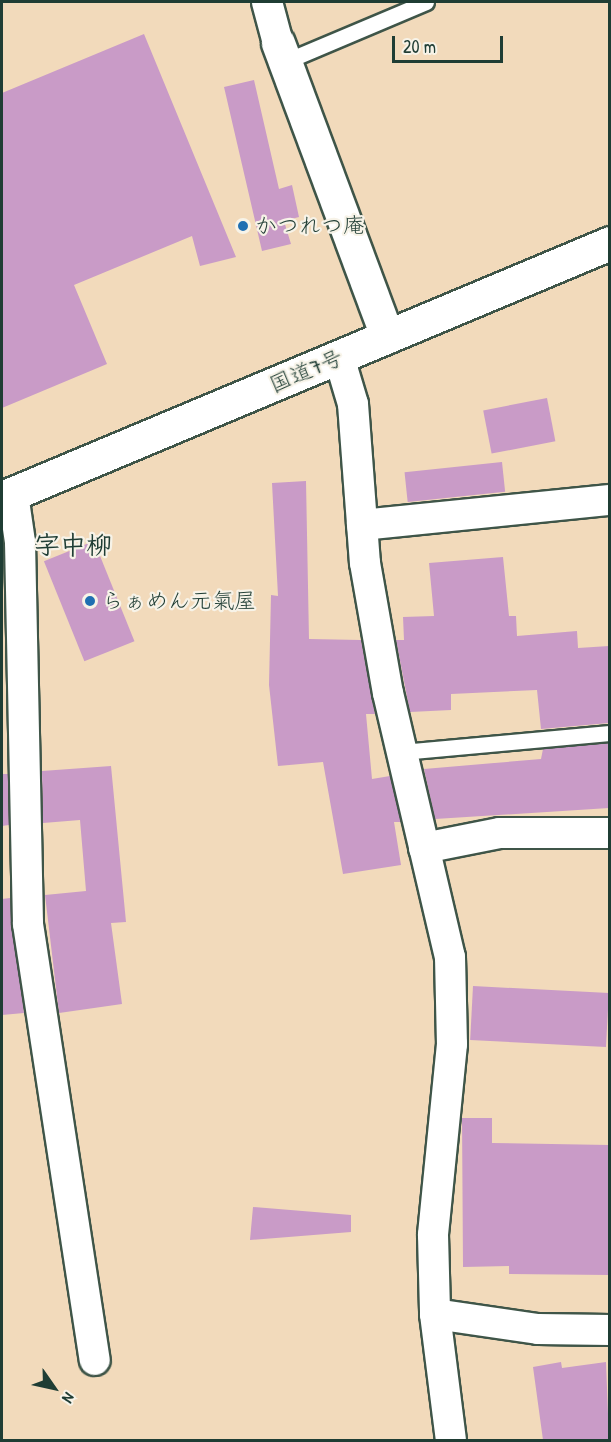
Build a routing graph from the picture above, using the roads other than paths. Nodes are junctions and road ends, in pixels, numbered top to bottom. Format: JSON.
{"nodes":[{"id":1,"x":267,"y":2,"type":"edge"},
{"id":2,"x":426,"y":2,"type":"edge"},
{"id":3,"x":281,"y":52,"type":"junction"},
{"id":4,"x":609,"y":243,"type":"edge"},
{"id":5,"x":387,"y":336,"type":"junction"},
{"id":6,"x":339,"y":357,"type":"junction"},
{"id":7,"x":7,"y":496,"type":"edge"},
{"id":8,"x":609,"y":500,"type":"edge"},
{"id":9,"x":362,"y":525,"type":"junction"},
{"id":10,"x":609,"y":733,"type":"edge"},
{"id":11,"x":401,"y":752,"type":"junction"},
{"id":12,"x":609,"y":833,"type":"edge"},
{"id":13,"x":424,"y":848,"type":"junction"},
{"id":14,"x":435,"y":1314,"type":"junction"},
{"id":15,"x":609,"y":1330,"type":"edge"},
{"id":16,"x":95,"y":1360,"type":"dead end"},
{"id":17,"x":451,"y":1440,"type":"edge"}],
"edges":[{"from":1,"to":3,"type":"street"},
{"from":2,"to":3,"type":"lane"},
{"from":3,"to":5,"type":"main road"},
{"from":4,"to":5,"type":"main road","name":"国道7号"},
{"from":5,"to":6,"type":"main road","name":"国道7号"},
{"from":6,"to":7,"type":"main road","name":"国道7号"},
{"from":6,"to":9,"type":"street"},
{"from":7,"to":16,"type":"street"},
{"from":8,"to":9,"type":"street"},
{"from":9,"to":11,"type":"street"},
{"from":10,"to":11,"type":"lane"},
{"from":11,"to":13,"type":"street"},
{"from":12,"to":13,"type":"street"},
{"from":13,"to":14,"type":"street"},
{"from":14,"to":15,"type":"street"},
{"from":14,"to":17,"type":"street"}]}
